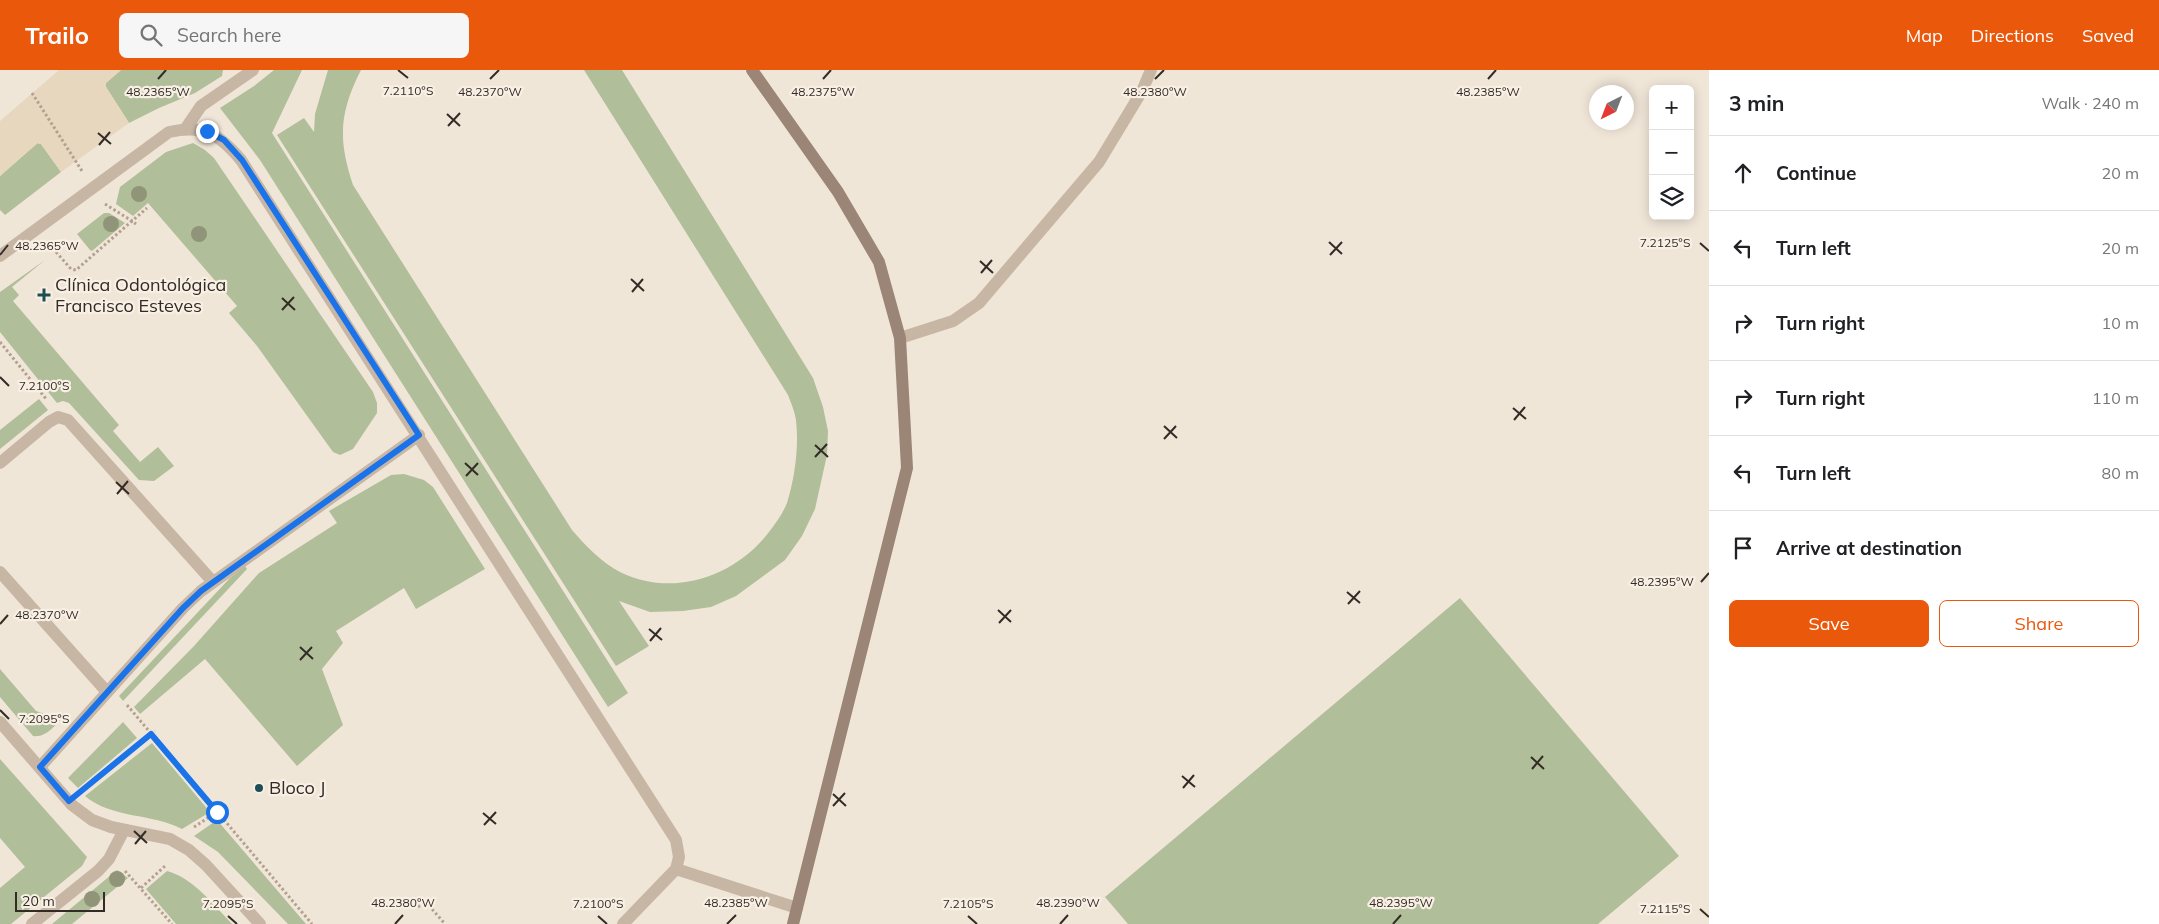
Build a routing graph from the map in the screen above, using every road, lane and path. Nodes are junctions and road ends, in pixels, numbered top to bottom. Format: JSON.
{"nodes":[{"id":1,"x":253,"y":70,"type":"edge"},
{"id":2,"x":752,"y":70,"type":"edge"},
{"id":3,"x":1151,"y":70,"type":"edge"},
{"id":4,"x":32,"y":93,"type":"dead end"},
{"id":5,"x":186,"y":128,"type":"junction"},
{"id":6,"x":93,"y":187,"type":"junction"},
{"id":7,"x":147,"y":208,"type":"dead end"},
{"id":8,"x":134,"y":223,"type":"junction"},
{"id":9,"x":56,"y":252,"type":"dead end"},
{"id":10,"x":0,"y":256,"type":"edge"},
{"id":11,"x":900,"y":338,"type":"junction"},
{"id":12,"x":0,"y":342,"type":"edge"},
{"id":13,"x":58,"y":417,"type":"junction"},
{"id":14,"x":419,"y":435,"type":"junction"},
{"id":15,"x":0,"y":463,"type":"edge"},
{"id":16,"x":0,"y":572,"type":"edge"},
{"id":17,"x":212,"y":582,"type":"junction"},
{"id":18,"x":107,"y":692,"type":"junction"},
{"id":19,"x":127,"y":705,"type":"dead end"},
{"id":20,"x":0,"y":722,"type":"edge"},
{"id":21,"x":153,"y":732,"type":"junction"},
{"id":22,"x":40,"y":767,"type":"junction"},
{"id":23,"x":69,"y":801,"type":"junction"},
{"id":24,"x":217,"y":812,"type":"junction"},
{"id":25,"x":124,"y":830,"type":"junction"},
{"id":26,"x":188,"y":832,"type":"dead end"},
{"id":27,"x":109,"y":859,"type":"junction"},
{"id":28,"x":165,"y":866,"type":"dead end"},
{"id":29,"x":676,"y":869,"type":"junction"},
{"id":30,"x":141,"y":888,"type":"junction"},
{"id":31,"x":418,"y":907,"type":"dead end"},
{"id":32,"x":797,"y":908,"type":"junction"},
{"id":33,"x":32,"y":924,"type":"edge"},
{"id":34,"x":172,"y":924,"type":"edge"},
{"id":35,"x":260,"y":924,"type":"edge"},
{"id":36,"x":312,"y":924,"type":"edge"},
{"id":37,"x":445,"y":924,"type":"edge"},
{"id":38,"x":623,"y":924,"type":"edge"},
{"id":39,"x":793,"y":924,"type":"edge"}],
"edges":[{"from":1,"to":5,"type":"street"},
{"from":2,"to":11,"type":"street"},
{"from":3,"to":11,"type":"street"},
{"from":4,"to":6,"type":"path"},
{"from":5,"to":6,"type":"street"},
{"from":5,"to":14,"type":"street"},
{"from":6,"to":8,"type":"path"},
{"from":6,"to":10,"type":"street"},
{"from":7,"to":8,"type":"path"},
{"from":8,"to":9,"type":"path"},
{"from":11,"to":32,"type":"street"},
{"from":12,"to":13,"type":"path"},
{"from":13,"to":15,"type":"street"},
{"from":13,"to":17,"type":"street"},
{"from":14,"to":17,"type":"street"},
{"from":14,"to":29,"type":"street"},
{"from":16,"to":18,"type":"street"},
{"from":17,"to":18,"type":"street"},
{"from":18,"to":22,"type":"street"},
{"from":19,"to":21,"type":"path"},
{"from":20,"to":22,"type":"street"},
{"from":21,"to":23,"type":"path"},
{"from":21,"to":24,"type":"path"},
{"from":22,"to":23,"type":"street"},
{"from":23,"to":25,"type":"street"},
{"from":24,"to":26,"type":"path"},
{"from":24,"to":36,"type":"path"},
{"from":25,"to":27,"type":"street"},
{"from":25,"to":35,"type":"street"},
{"from":27,"to":30,"type":"path"},
{"from":27,"to":33,"type":"street"},
{"from":28,"to":30,"type":"path"},
{"from":29,"to":32,"type":"street"},
{"from":29,"to":38,"type":"street"},
{"from":30,"to":34,"type":"path"},
{"from":31,"to":37,"type":"path"},
{"from":32,"to":39,"type":"street"}]}
